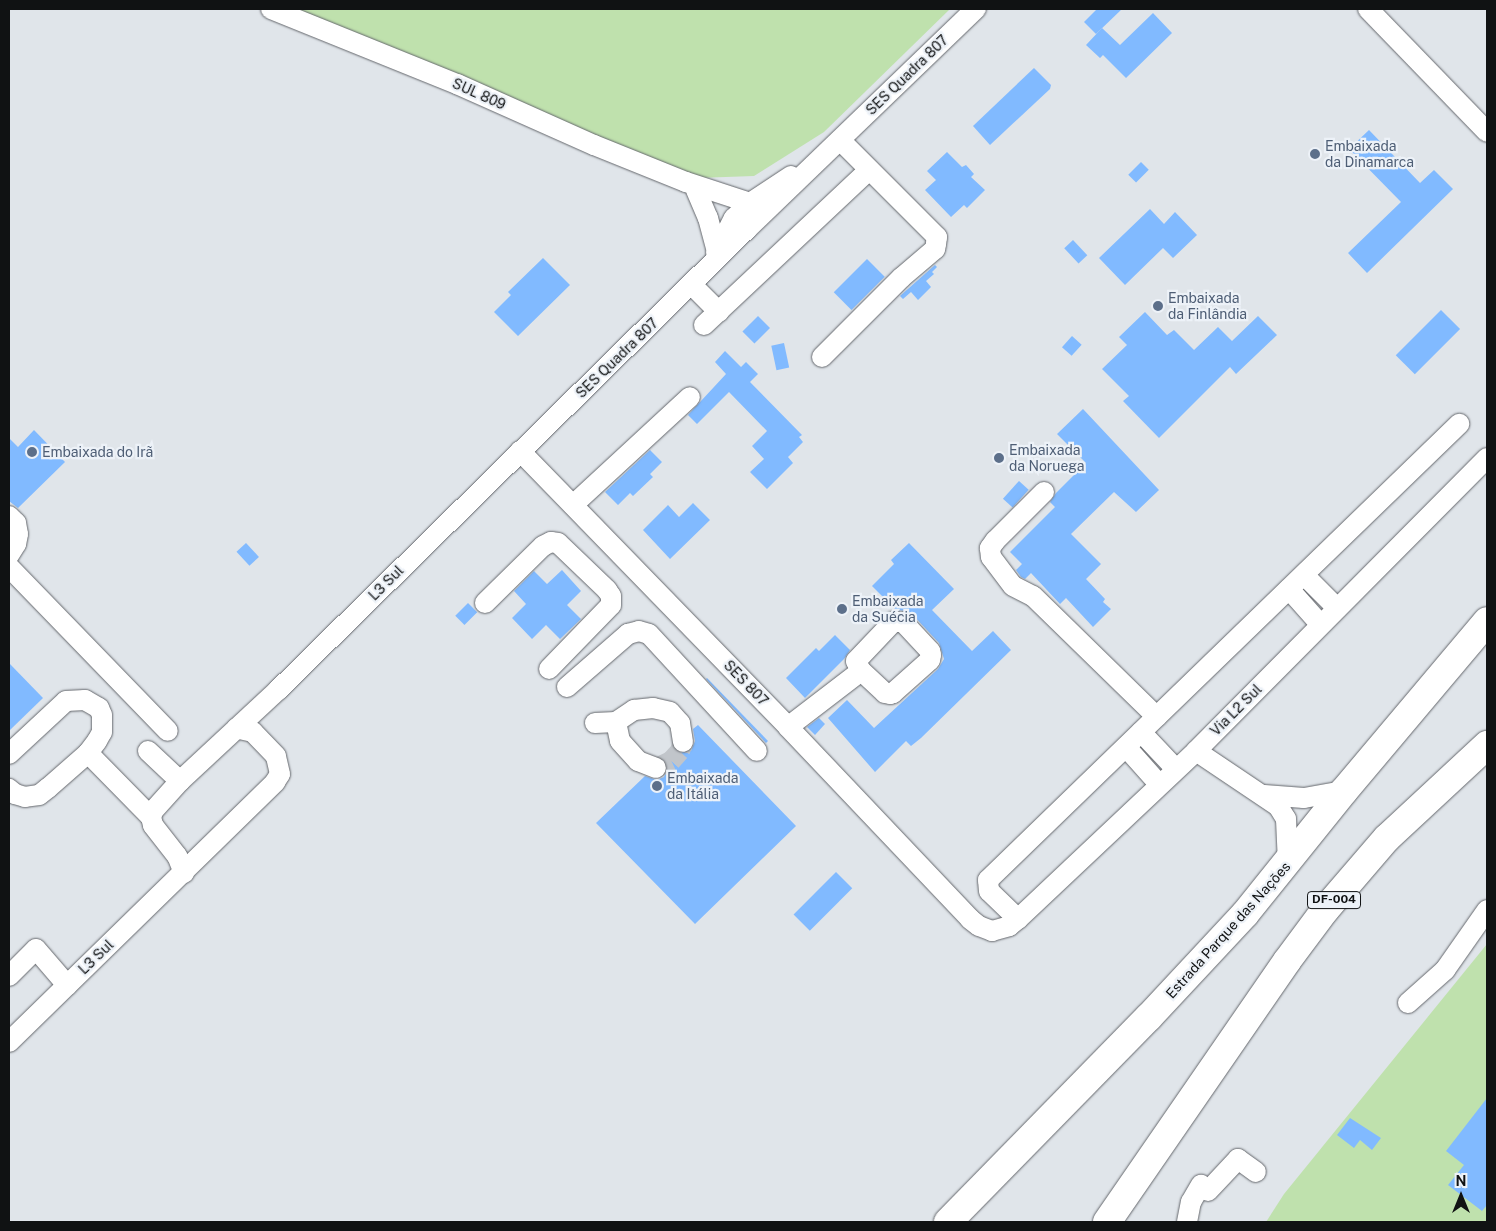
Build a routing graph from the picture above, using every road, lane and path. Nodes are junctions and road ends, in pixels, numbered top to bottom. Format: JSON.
{"nodes":[{"id":1,"x":270,"y":9,"type":"edge"},
{"id":2,"x":976,"y":9,"type":"edge"},
{"id":3,"x":1368,"y":9,"type":"edge"},
{"id":4,"x":1487,"y":132,"type":"edge"},
{"id":5,"x":840,"y":140,"type":"junction"},
{"id":6,"x":817,"y":162,"type":"junction"},
{"id":7,"x":869,"y":170,"type":"junction"},
{"id":8,"x":790,"y":176,"type":"junction"},
{"id":9,"x":699,"y":188,"type":"junction"},
{"id":10,"x":759,"y":206,"type":"junction"},
{"id":11,"x":740,"y":224,"type":"junction"},
{"id":12,"x":714,"y":258,"type":"junction"},
{"id":13,"x":692,"y":284,"type":"junction"},
{"id":14,"x":719,"y":312,"type":"junction"},
{"id":15,"x":704,"y":325,"type":"dead end"},
{"id":16,"x":822,"y":358,"type":"dead end"},
{"id":17,"x":690,"y":397,"type":"dead end"},
{"id":18,"x":1459,"y":424,"type":"dead end"},
{"id":19,"x":520,"y":451,"type":"junction"},
{"id":20,"x":1487,"y":458,"type":"edge"},
{"id":21,"x":1044,"y":492,"type":"dead end"},
{"id":22,"x":573,"y":505,"type":"junction"},
{"id":23,"x":9,"y":516,"type":"edge"},
{"id":24,"x":9,"y":554,"type":"edge"},
{"id":25,"x":9,"y":567,"type":"edge"},
{"id":26,"x":1304,"y":575,"type":"junction"},
{"id":27,"x":1289,"y":589,"type":"junction"},
{"id":28,"x":485,"y":603,"type":"dead end"},
{"id":29,"x":1337,"y":608,"type":"junction"},
{"id":30,"x":1487,"y":620,"type":"edge"},
{"id":31,"x":1320,"y":624,"type":"junction"},
{"id":32,"x":549,"y":669,"type":"dead end"},
{"id":33,"x":861,"y":671,"type":"dead end"},
{"id":34,"x":567,"y":687,"type":"dead end"},
{"id":35,"x":1157,"y":717,"type":"junction"},
{"id":36,"x":616,"y":722,"type":"junction"},
{"id":37,"x":596,"y":723,"type":"dead end"},
{"id":38,"x":246,"y":724,"type":"junction"},
{"id":39,"x":788,"y":727,"type":"junction"},
{"id":40,"x":168,"y":731,"type":"dead end"},
{"id":41,"x":1141,"y":732,"type":"junction"},
{"id":42,"x":683,"y":742,"type":"dead end"},
{"id":43,"x":1487,"y":745,"type":"edge"},
{"id":44,"x":1126,"y":748,"type":"junction"},
{"id":45,"x":148,"y":751,"type":"dead end"},
{"id":46,"x":757,"y":751,"type":"dead end"},
{"id":47,"x":1196,"y":751,"type":"junction"},
{"id":48,"x":88,"y":753,"type":"junction"},
{"id":49,"x":9,"y":754,"type":"edge"},
{"id":50,"x":656,"y":768,"type":"dead end"},
{"id":51,"x":1176,"y":769,"type":"junction"},
{"id":52,"x":180,"y":781,"type":"junction"},
{"id":53,"x":1159,"y":784,"type":"junction"},
{"id":54,"x":9,"y":789,"type":"edge"},
{"id":55,"x":1344,"y":791,"type":"junction"},
{"id":56,"x":1264,"y":795,"type":"junction"},
{"id":57,"x":151,"y":817,"type":"junction"},
{"id":58,"x":185,"y":863,"type":"junction"},
{"id":59,"x":1288,"y":863,"type":"junction"},
{"id":60,"x":1487,"y":910,"type":"edge"},
{"id":61,"x":970,"y":919,"type":"joint"},
{"id":62,"x":1018,"y":919,"type":"junction"},
{"id":63,"x":10,"y":974,"type":"edge"},
{"id":64,"x":67,"y":985,"type":"junction"},
{"id":65,"x":1408,"y":1004,"type":"dead end"},
{"id":66,"x":9,"y":1042,"type":"edge"},
{"id":67,"x":1256,"y":1172,"type":"dead end"},
{"id":68,"x":948,"y":1222,"type":"edge"},
{"id":69,"x":1106,"y":1222,"type":"edge"},
{"id":70,"x":1187,"y":1222,"type":"edge"}],
"edges":[{"from":1,"to":9,"type":"street","name":"SUL 809"},
{"from":2,"to":5,"type":"street","name":"SES Quadra 807"},
{"from":3,"to":4,"type":"street"},
{"from":5,"to":6,"type":"street","name":"SES Quadra 807"},
{"from":5,"to":7,"type":"street"},
{"from":6,"to":8,"type":"street","name":"SES Quadra 807"},
{"from":6,"to":10,"type":"street","name":"SES Quadra 807"},
{"from":7,"to":14,"type":"street"},
{"from":7,"to":16,"type":"street"},
{"from":8,"to":9,"type":"street"},
{"from":8,"to":10,"type":"street","name":"SES Quadra 807"},
{"from":9,"to":10,"type":"street","name":"SUL 809"},
{"from":9,"to":11,"type":"street","name":"SUL 809"},
{"from":9,"to":12,"type":"street"},
{"from":10,"to":11,"type":"street","name":"SES Quadra 807"},
{"from":11,"to":12,"type":"street","name":"SES Quadra 807"},
{"from":12,"to":13,"type":"street","name":"SES Quadra 807"},
{"from":13,"to":14,"type":"street"},
{"from":13,"to":19,"type":"street","name":"SES Quadra 807"},
{"from":14,"to":15,"type":"street"},
{"from":17,"to":22,"type":"street"},
{"from":18,"to":26,"type":"street"},
{"from":19,"to":22,"type":"street","name":"SES 807"},
{"from":19,"to":38,"type":"street","name":"L3 Sul"},
{"from":20,"to":29,"type":"street","name":"Via L2 Sul"},
{"from":21,"to":35,"type":"street"},
{"from":22,"to":39,"type":"street","name":"SES 807"},
{"from":23,"to":24,"type":"street"},
{"from":25,"to":40,"type":"street"},
{"from":26,"to":27,"type":"street"},
{"from":26,"to":29,"type":"street"},
{"from":27,"to":31,"type":"street"},
{"from":27,"to":35,"type":"street"},
{"from":28,"to":32,"type":"street"},
{"from":29,"to":31,"type":"street","name":"Via L2 Sul"},
{"from":30,"to":55,"type":"highway","name":"Estrada Parque das Nações"},
{"from":31,"to":47,"type":"street","name":"Via L2 Sul"},
{"from":33,"to":39,"type":"street"},
{"from":34,"to":46,"type":"street"},
{"from":35,"to":41,"type":"street"},
{"from":36,"to":37,"type":"street"},
{"from":36,"to":42,"type":"street"},
{"from":36,"to":50,"type":"street"},
{"from":38,"to":52,"type":"street","name":"L3 Sul"},
{"from":38,"to":58,"type":"street","name":"L3 Sul"},
{"from":39,"to":61,"type":"street","name":"SES 807"},
{"from":41,"to":44,"type":"street"},
{"from":41,"to":51,"type":"street"},
{"from":43,"to":69,"type":"highway","number":"DF-004"},
{"from":44,"to":53,"type":"street"},
{"from":44,"to":62,"type":"street"},
{"from":45,"to":52,"type":"street"},
{"from":47,"to":51,"type":"street","name":"Via L2 Sul"},
{"from":47,"to":56,"type":"street"},
{"from":48,"to":49,"type":"street"},
{"from":48,"to":54,"type":"street"},
{"from":48,"to":57,"type":"street"},
{"from":51,"to":53,"type":"street","name":"Via L2 Sul"},
{"from":52,"to":57,"type":"street","name":"L3 Sul"},
{"from":53,"to":62,"type":"street","name":"Via L2 Sul"},
{"from":55,"to":56,"type":"street"},
{"from":55,"to":59,"type":"highway","name":"Estrada Parque das Nações"},
{"from":56,"to":59,"type":"street"},
{"from":57,"to":58,"type":"street"},
{"from":58,"to":64,"type":"street","name":"L3 Sul"},
{"from":59,"to":68,"type":"highway","name":"Estrada Parque das Nações"},
{"from":60,"to":65,"type":"street"},
{"from":61,"to":62,"type":"street","name":"Via L2 Sul"},
{"from":63,"to":64,"type":"street"},
{"from":64,"to":66,"type":"street","name":"L3 Sul"},
{"from":67,"to":70,"type":"street"}]}
